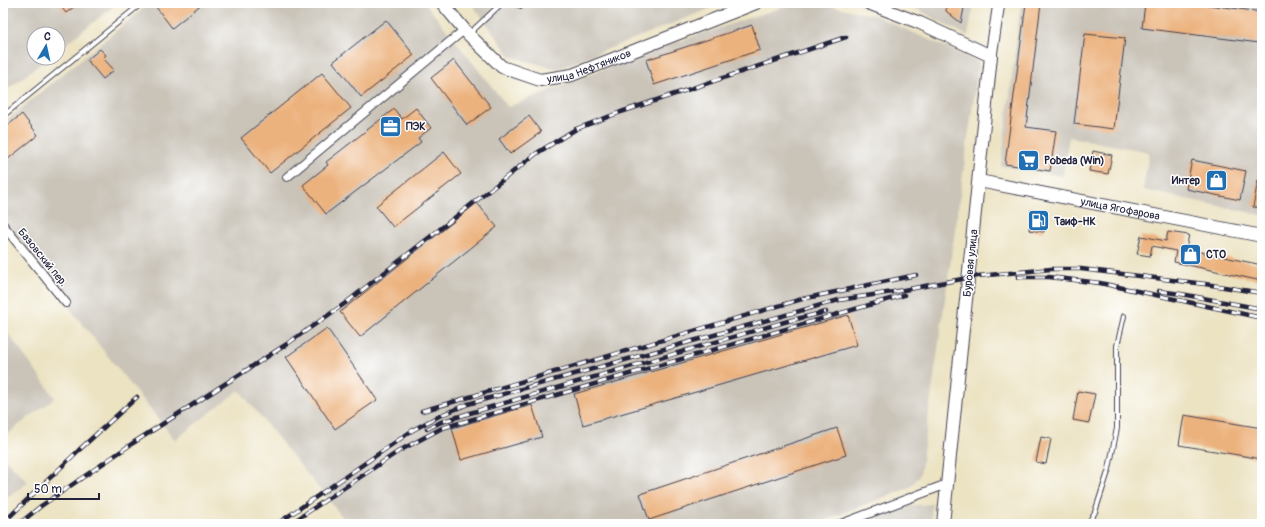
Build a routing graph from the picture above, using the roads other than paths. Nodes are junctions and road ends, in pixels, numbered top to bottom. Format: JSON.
{"nodes":[{"id":1,"x":142,"y":3,"type":"edge"},
{"id":2,"x":442,"y":3,"type":"edge"},
{"id":3,"x":502,"y":3,"type":"edge"},
{"id":4,"x":512,"y":3,"type":"edge"},
{"id":5,"x":525,"y":3,"type":"edge"},
{"id":6,"x":756,"y":3,"type":"edge"},
{"id":7,"x":868,"y":3,"type":"edge"},
{"id":8,"x":999,"y":3,"type":"edge"},
{"id":9,"x":466,"y":32,"type":"junction"},
{"id":10,"x":991,"y":56,"type":"junction"},
{"id":11,"x":3,"y":116,"type":"edge"},
{"id":12,"x":287,"y":177,"type":"dead end"},
{"id":13,"x":979,"y":181,"type":"junction"},
{"id":14,"x":3,"y":225,"type":"edge"},
{"id":15,"x":1262,"y":236,"type":"edge"},
{"id":16,"x":66,"y":303,"type":"dead end"},
{"id":17,"x":1124,"y":316,"type":"dead end"},
{"id":18,"x":947,"y":484,"type":"junction"},
{"id":19,"x":841,"y":524,"type":"edge"},
{"id":20,"x":943,"y":524,"type":"edge"},
{"id":21,"x":1088,"y":524,"type":"edge"}],
"edges":[{"from":1,"to":11,"type":"lane"},
{"from":2,"to":9,"type":"main road","name":"улица Нефтяников"},
{"from":3,"to":9,"type":"lane"},
{"from":4,"to":5,"type":"lane"},
{"from":6,"to":9,"type":"main road","name":"улица Нефтяников"},
{"from":7,"to":10,"type":"main road"},
{"from":8,"to":10,"type":"street","name":"Буровая улица"},
{"from":9,"to":12,"type":"street"},
{"from":10,"to":13,"type":"main road","name":"Буровая улица"},
{"from":13,"to":15,"type":"main road","name":"улица Ягофарова"},
{"from":13,"to":18,"type":"main road","name":"Буровая улица"},
{"from":14,"to":16,"type":"street","name":"Базовский пер."},
{"from":17,"to":21,"type":"lane"},
{"from":18,"to":19,"type":"street"},
{"from":18,"to":20,"type":"main road","name":"Буровая улица"}]}
